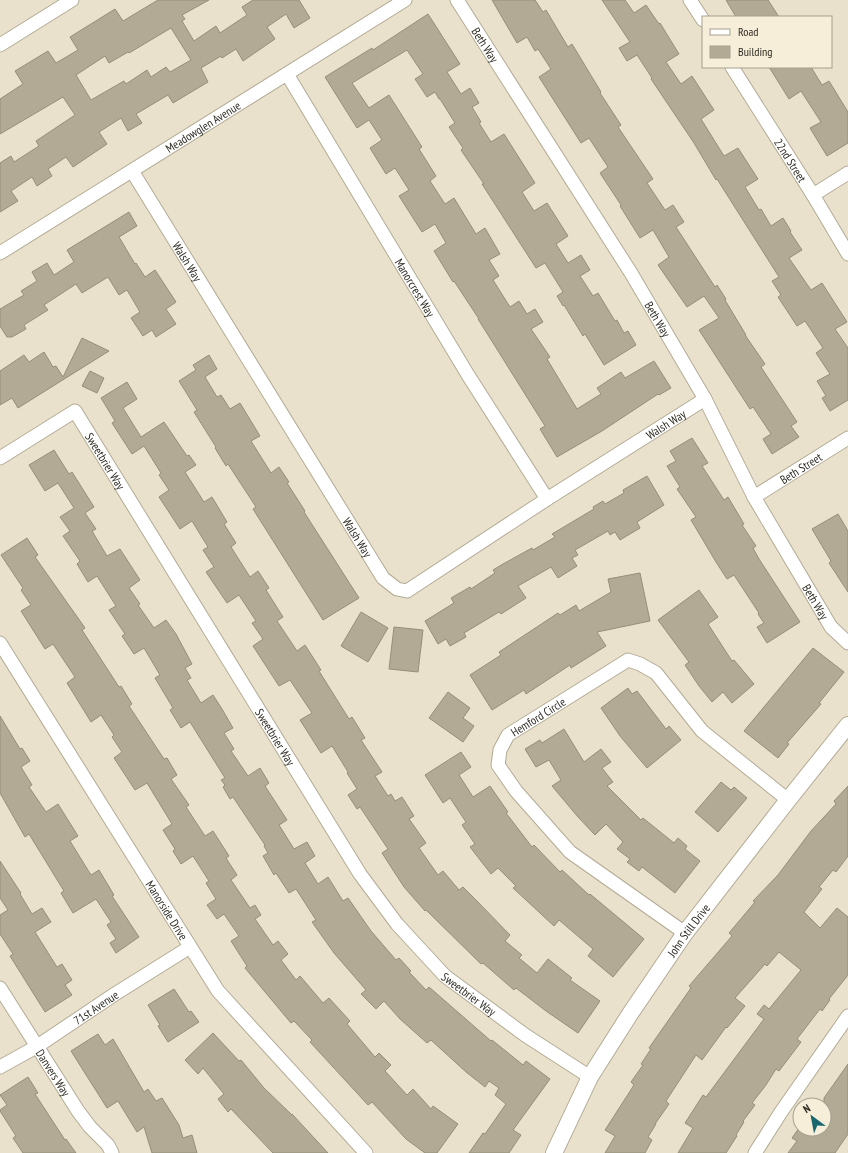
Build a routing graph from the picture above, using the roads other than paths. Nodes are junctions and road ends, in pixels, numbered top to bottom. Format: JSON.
{"nodes":[{"id":1,"x":72,"y":0,"type":"edge"},
{"id":2,"x":405,"y":0,"type":"edge"},
{"id":3,"x":457,"y":0,"type":"edge"},
{"id":4,"x":690,"y":0,"type":"edge"},
{"id":5,"x":702,"y":18,"type":"edge"},
{"id":6,"x":0,"y":45,"type":"edge"},
{"id":7,"x":733,"y":68,"type":"edge"},
{"id":8,"x":287,"y":74,"type":"junction"},
{"id":9,"x":132,"y":171,"type":"junction"},
{"id":10,"x":848,"y":173,"type":"edge"},
{"id":11,"x":813,"y":195,"type":"junction"},
{"id":12,"x":0,"y":253,"type":"edge"},
{"id":13,"x":848,"y":254,"type":"edge"},
{"id":14,"x":705,"y":399,"type":"junction"},
{"id":15,"x":848,"y":438,"type":"edge"},
{"id":16,"x":0,"y":458,"type":"edge"},
{"id":17,"x":754,"y":497,"type":"junction"},
{"id":18,"x":547,"y":499,"type":"junction"},
{"id":19,"x":0,"y":643,"type":"edge"},
{"id":20,"x":848,"y":643,"type":"edge"},
{"id":21,"x":4,"y":656,"type":"edge"},
{"id":22,"x":848,"y":725,"type":"edge"},
{"id":23,"x":788,"y":800,"type":"junction"},
{"id":24,"x":685,"y":933,"type":"junction"},
{"id":25,"x":190,"y":947,"type":"junction"},
{"id":26,"x":0,"y":988,"type":"edge"},
{"id":27,"x":848,"y":1016,"type":"edge"},
{"id":28,"x":36,"y":1047,"type":"junction"},
{"id":29,"x":0,"y":1067,"type":"edge"},
{"id":30,"x":590,"y":1077,"type":"junction"},
{"id":31,"x":112,"y":1153,"type":"edge"},
{"id":32,"x":366,"y":1153,"type":"edge"},
{"id":33,"x":554,"y":1153,"type":"edge"},
{"id":34,"x":755,"y":1153,"type":"edge"}],
"edges":[{"from":1,"to":6,"type":"street"},
{"from":2,"to":8,"type":"street","name":"Meadowglen Avenue"},
{"from":3,"to":14,"type":"street","name":"Beth Way"},
{"from":4,"to":5,"type":"street"},
{"from":7,"to":11,"type":"street","name":"22nd Street"},
{"from":8,"to":9,"type":"street","name":"Meadowglen Avenue"},
{"from":8,"to":18,"type":"street","name":"Manorcrest Way"},
{"from":9,"to":12,"type":"street","name":"Meadowglen Avenue"},
{"from":9,"to":18,"type":"street","name":"Walsh Way"},
{"from":10,"to":11,"type":"street"},
{"from":11,"to":13,"type":"street","name":"22nd Street"},
{"from":14,"to":17,"type":"street","name":"Beth Way"},
{"from":14,"to":18,"type":"street","name":"Walsh Way"},
{"from":15,"to":17,"type":"street","name":"Beth Street"},
{"from":16,"to":30,"type":"street","name":"Sweetbrier Way"},
{"from":17,"to":20,"type":"street","name":"Beth Way"},
{"from":19,"to":21,"type":"street","name":"Manorside Drive"},
{"from":21,"to":25,"type":"street","name":"Manorside Drive"},
{"from":22,"to":23,"type":"street","name":"John Still Drive"},
{"from":23,"to":24,"type":"street","name":"John Still Drive"},
{"from":23,"to":24,"type":"street","name":"Hemford Circle"},
{"from":24,"to":30,"type":"street","name":"John Still Drive"},
{"from":25,"to":28,"type":"street","name":"71st Avenue"},
{"from":25,"to":32,"type":"street","name":"Manorside Drive"},
{"from":26,"to":28,"type":"street","name":"Danvers Way"},
{"from":27,"to":34,"type":"street"},
{"from":28,"to":29,"type":"street","name":"71st Avenue"},
{"from":28,"to":31,"type":"street","name":"Danvers Way"},
{"from":30,"to":33,"type":"street","name":"John Still Drive"}]}
